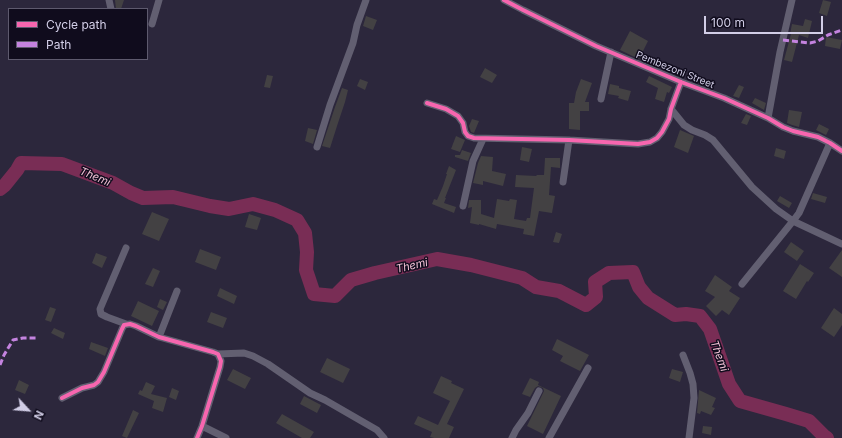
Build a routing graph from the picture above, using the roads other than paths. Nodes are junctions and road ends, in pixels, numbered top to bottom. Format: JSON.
{"nodes":[{"id":1,"x":159,"y":0,"type":"edge"},
{"id":2,"x":366,"y":0,"type":"edge"},
{"id":3,"x":504,"y":0,"type":"edge"},
{"id":4,"x":792,"y":0,"type":"edge"},
{"id":5,"x":152,"y":24,"type":"dead end"},
{"id":6,"x":611,"y":52,"type":"junction"},
{"id":7,"x":681,"y":82,"type":"junction"},
{"id":8,"x":601,"y":99,"type":"dead end"},
{"id":9,"x":427,"y":103,"type":"dead end"},
{"id":10,"x":671,"y":109,"type":"junction"},
{"id":11,"x":768,"y":118,"type":"junction"},
{"id":12,"x":483,"y":139,"type":"junction"},
{"id":13,"x":569,"y":140,"type":"junction"},
{"id":14,"x":830,"y":143,"type":"junction"},
{"id":15,"x":317,"y":146,"type":"dead end"},
{"id":16,"x":842,"y":151,"type":"edge"},
{"id":17,"x":563,"y":182,"type":"dead end"},
{"id":18,"x":464,"y":206,"type":"dead end"},
{"id":19,"x":793,"y":221,"type":"junction"},
{"id":20,"x":842,"y":244,"type":"edge"},
{"id":21,"x":126,"y":248,"type":"dead end"},
{"id":22,"x":742,"y":284,"type":"dead end"},
{"id":23,"x":177,"y":291,"type":"dead end"},
{"id":24,"x":126,"y":324,"type":"junction"},
{"id":25,"x":159,"y":337,"type":"junction"},
{"id":26,"x":218,"y":354,"type":"junction"},
{"id":27,"x":682,"y":355,"type":"dead end"},
{"id":28,"x":588,"y":368,"type":"dead end"},
{"id":29,"x":539,"y":391,"type":"dead end"},
{"id":30,"x":62,"y":398,"type":"dead end"},
{"id":31,"x":202,"y":426,"type":"junction"},
{"id":32,"x":197,"y":438,"type":"edge"},
{"id":33,"x":226,"y":438,"type":"edge"},
{"id":34,"x":384,"y":438,"type":"edge"},
{"id":35,"x":512,"y":438,"type":"edge"},
{"id":36,"x":549,"y":438,"type":"edge"},
{"id":37,"x":689,"y":438,"type":"edge"}],
"edges":[{"from":1,"to":5,"type":"street"},
{"from":2,"to":15,"type":"street"},
{"from":3,"to":6,"type":"street","name":"Pembezoni Street"},
{"from":4,"to":11,"type":"street"},
{"from":6,"to":7,"type":"street","name":"Pembezoni Street"},
{"from":6,"to":8,"type":"street"},
{"from":7,"to":10,"type":"street"},
{"from":7,"to":11,"type":"street","name":"Pembezoni Street"},
{"from":9,"to":12,"type":"street"},
{"from":10,"to":13,"type":"street"},
{"from":10,"to":19,"type":"street"},
{"from":11,"to":14,"type":"street","name":"Pembezoni Street"},
{"from":12,"to":13,"type":"street"},
{"from":12,"to":18,"type":"street"},
{"from":13,"to":17,"type":"street"},
{"from":14,"to":16,"type":"street","name":"Pembezoni Street"},
{"from":14,"to":19,"type":"street"},
{"from":19,"to":20,"type":"street"},
{"from":19,"to":22,"type":"street"},
{"from":21,"to":24,"type":"street"},
{"from":23,"to":25,"type":"street"},
{"from":24,"to":25,"type":"street"},
{"from":24,"to":30,"type":"street"},
{"from":25,"to":26,"type":"street"},
{"from":26,"to":31,"type":"street"},
{"from":26,"to":34,"type":"street"},
{"from":27,"to":37,"type":"street"},
{"from":28,"to":36,"type":"street"},
{"from":29,"to":35,"type":"street"},
{"from":31,"to":32,"type":"street"},
{"from":31,"to":33,"type":"street"}]}
